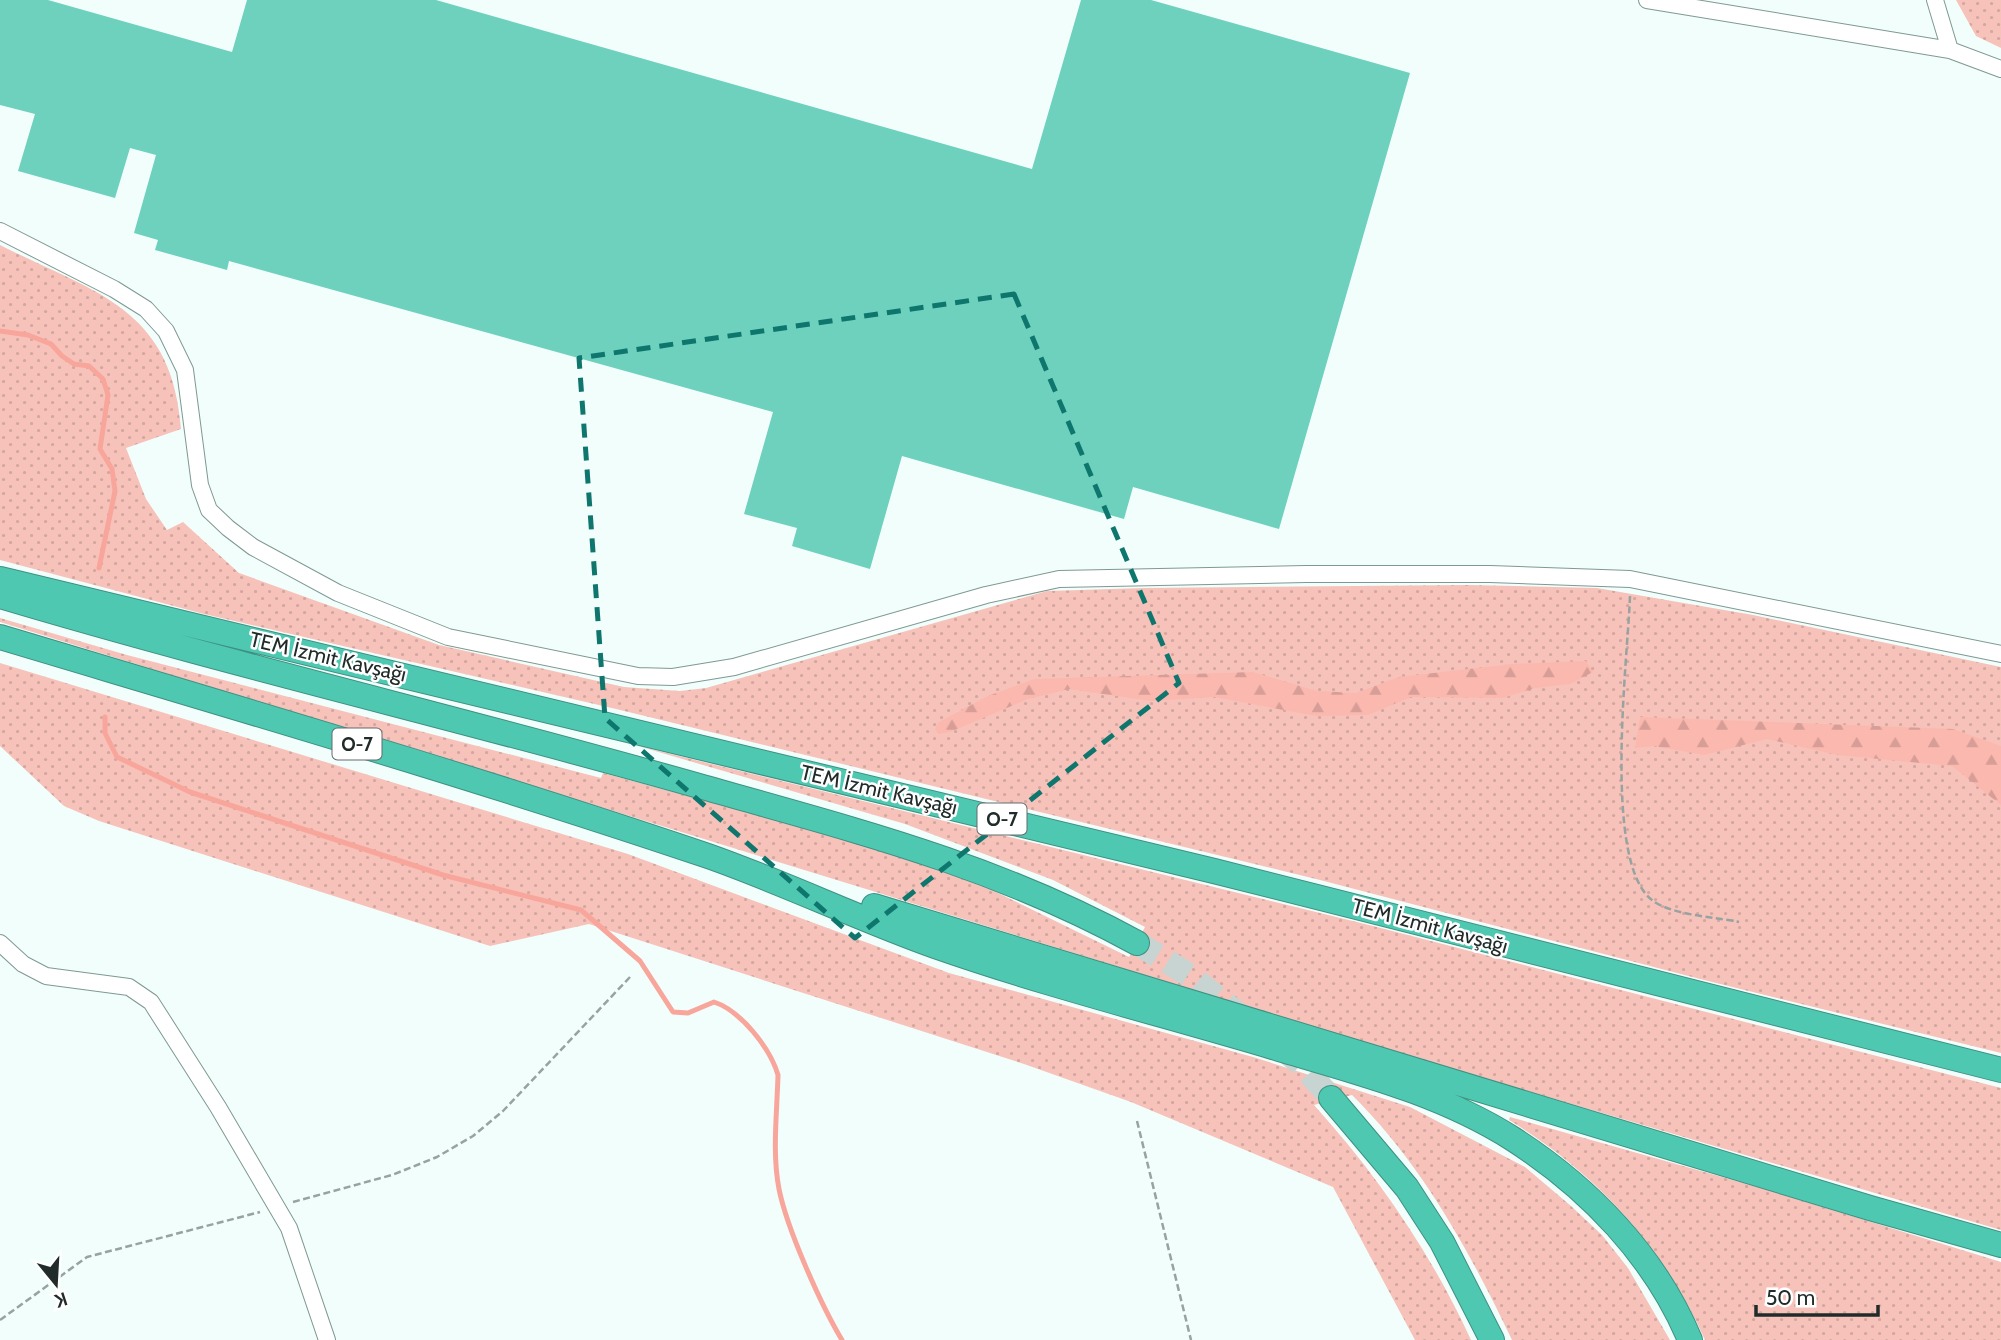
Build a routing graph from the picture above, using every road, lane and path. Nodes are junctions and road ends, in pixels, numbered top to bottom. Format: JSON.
{"nodes":[{"id":1,"x":1647,"y":0,"type":"edge"},
{"id":2,"x":1935,"y":0,"type":"edge"},
{"id":3,"x":1950,"y":50,"type":"junction"},
{"id":4,"x":2001,"y":69,"type":"edge"},
{"id":5,"x":0,"y":231,"type":"edge"},
{"id":6,"x":0,"y":579,"type":"edge"},
{"id":7,"x":1630,"y":579,"type":"junction"},
{"id":8,"x":0,"y":596,"type":"edge"},
{"id":9,"x":0,"y":638,"type":"edge"},
{"id":10,"x":2001,"y":654,"type":"edge"},
{"id":11,"x":712,"y":858,"type":"junction"},
{"id":12,"x":1740,"y":922,"type":"dead end"},
{"id":13,"x":0,"y":943,"type":"edge"},
{"id":14,"x":1137,"y":943,"type":"tunnel mouth"},
{"id":15,"x":630,"y":977,"type":"dead end"},
{"id":16,"x":2001,"y":1070,"type":"edge"},
{"id":17,"x":1331,"y":1098,"type":"tunnel mouth"},
{"id":18,"x":1137,"y":1121,"type":"dead end"},
{"id":19,"x":277,"y":1207,"type":"junction"},
{"id":20,"x":2001,"y":1245,"type":"edge"},
{"id":21,"x":0,"y":1320,"type":"edge"},
{"id":22,"x":327,"y":1340,"type":"edge"},
{"id":23,"x":1191,"y":1340,"type":"edge"},
{"id":24,"x":1492,"y":1340,"type":"edge"},
{"id":25,"x":1690,"y":1340,"type":"edge"}],
"edges":[{"from":1,"to":3,"type":"street"},
{"from":2,"to":3,"type":"street"},
{"from":3,"to":4,"type":"street"},
{"from":5,"to":7,"type":"street"},
{"from":6,"to":16,"type":"highway","name":"TEM İzmit Kavşağı","number":"O-7"},
{"from":7,"to":10,"type":"street"},
{"from":7,"to":12,"type":"path"},
{"from":8,"to":14,"type":"highway"},
{"from":9,"to":11,"type":"highway","number":"O-7"},
{"from":11,"to":20,"type":"highway","number":"O-7"},
{"from":11,"to":25,"type":"highway"},
{"from":13,"to":19,"type":"street"},
{"from":15,"to":19,"type":"path"},
{"from":17,"to":24,"type":"highway"},
{"from":18,"to":23,"type":"path"},
{"from":19,"to":21,"type":"path"},
{"from":19,"to":22,"type":"street"}]}
